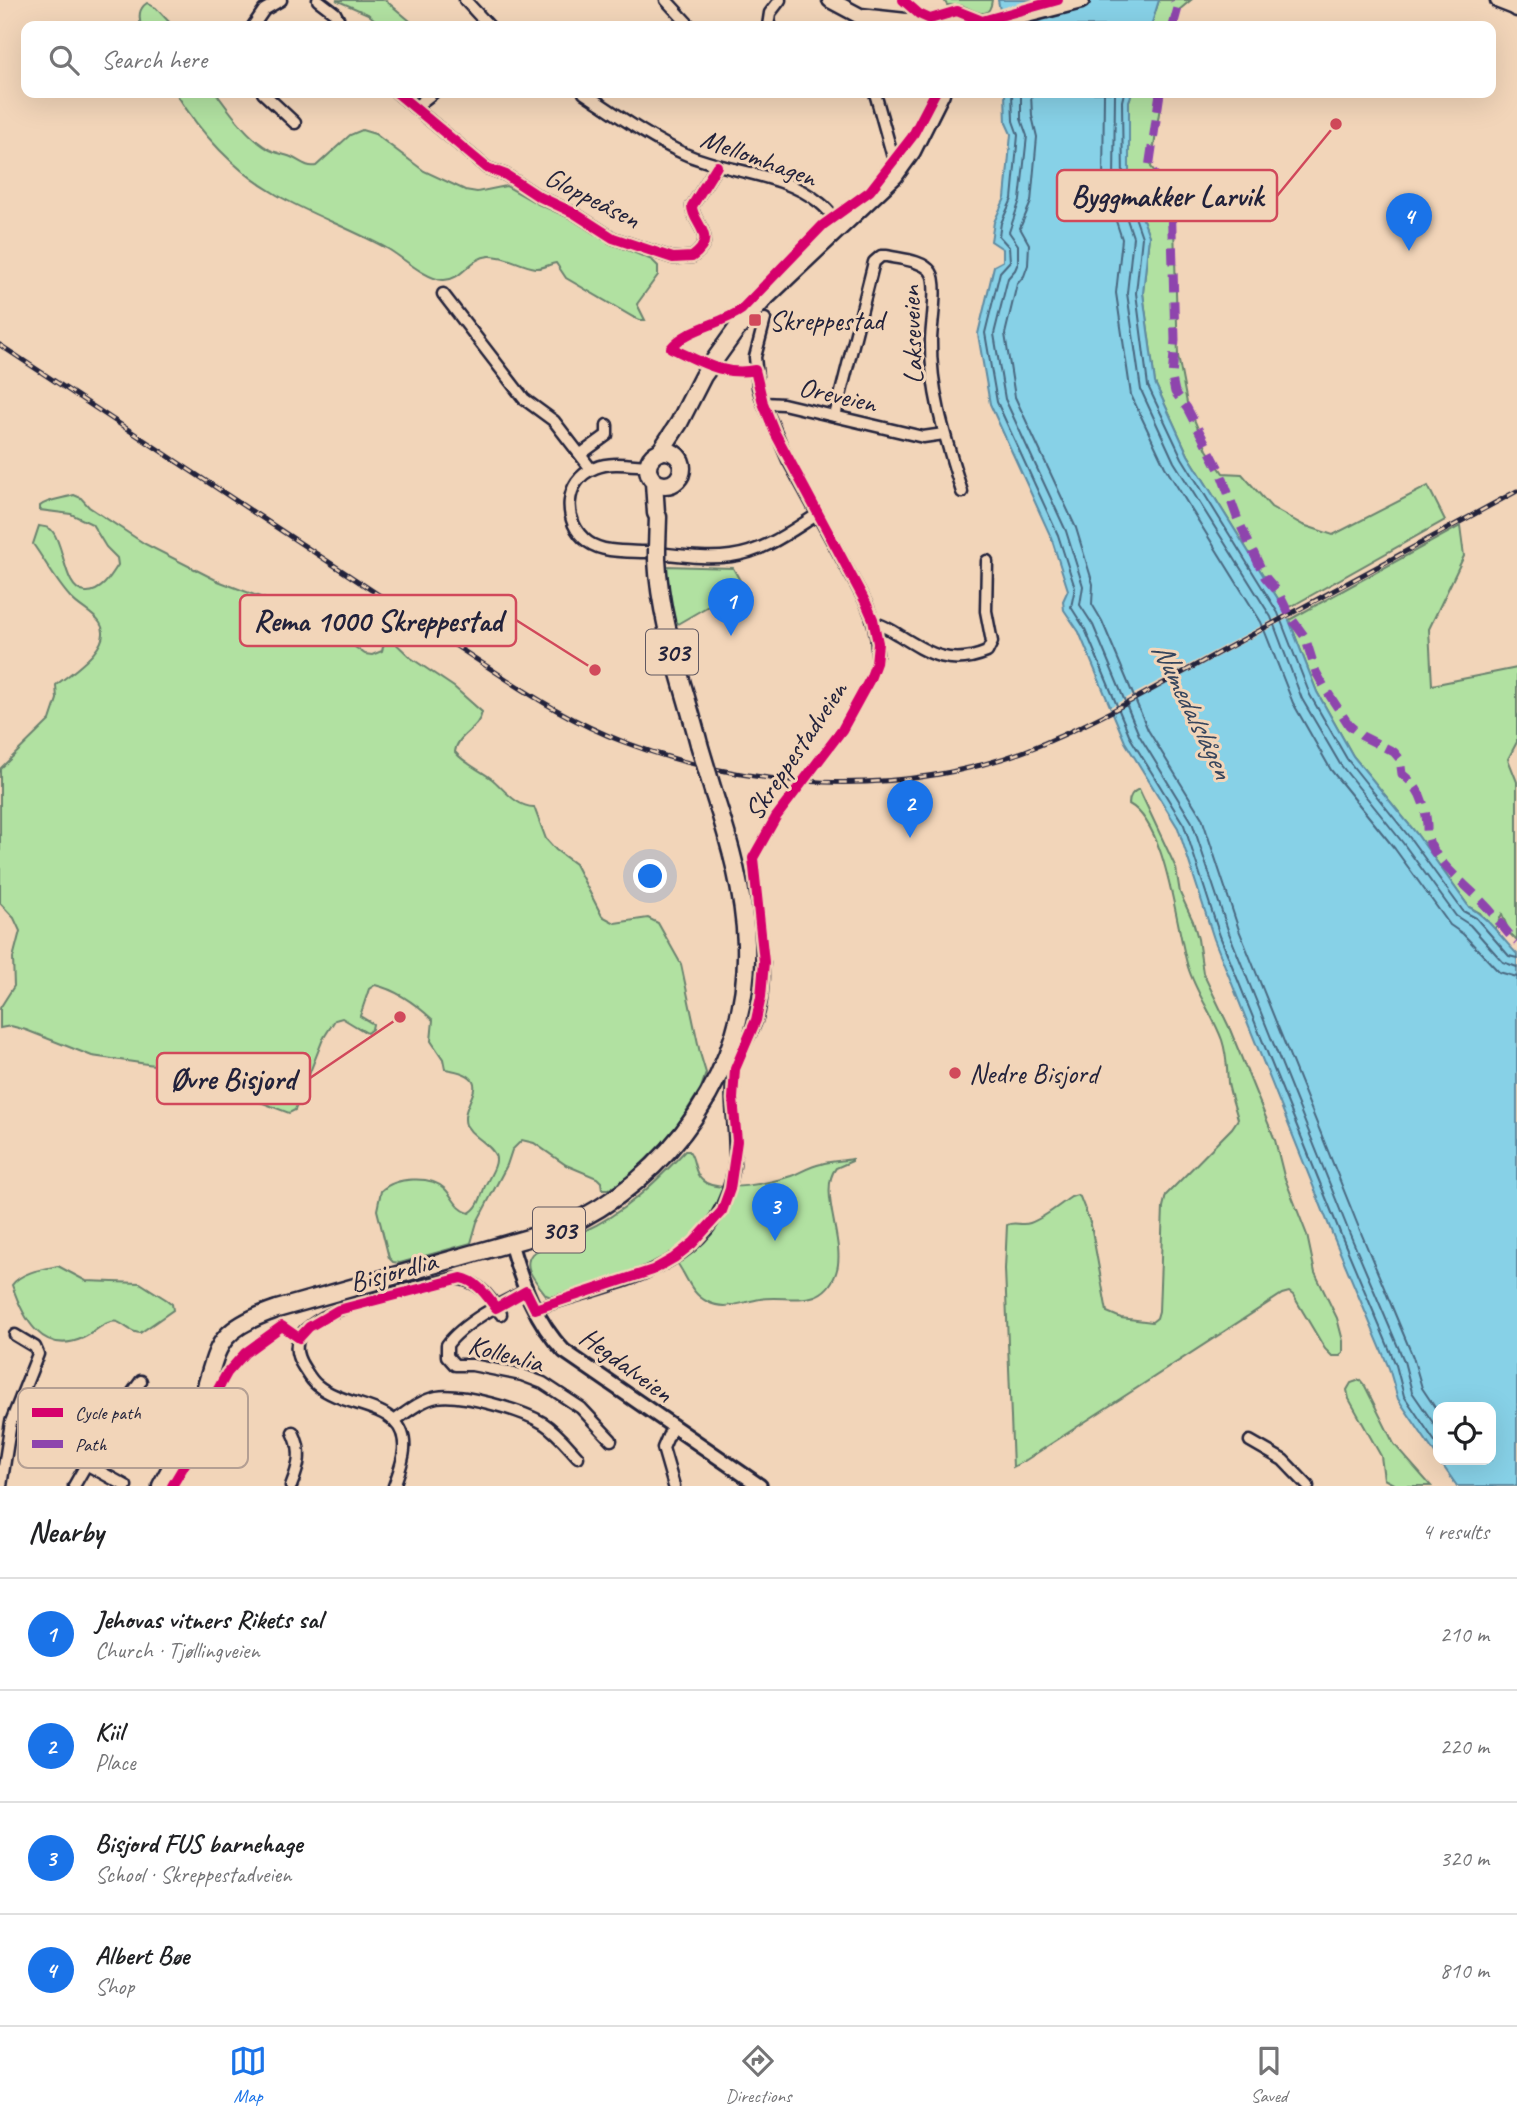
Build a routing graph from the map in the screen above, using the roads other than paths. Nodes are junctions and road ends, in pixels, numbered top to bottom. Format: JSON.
{"nodes":[{"id":1,"x":281,"y":0,"type":"edge"},
{"id":2,"x":318,"y":0,"type":"edge"},
{"id":3,"x":465,"y":0,"type":"edge"},
{"id":4,"x":666,"y":0,"type":"edge"},
{"id":5,"x":780,"y":0,"type":"edge"},
{"id":6,"x":830,"y":0,"type":"edge"},
{"id":7,"x":1081,"y":0,"type":"edge"},
{"id":8,"x":1499,"y":0,"type":"edge"},
{"id":9,"x":1514,"y":0,"type":"edge"},
{"id":10,"x":1517,"y":8,"type":"edge"},
{"id":11,"x":256,"y":21,"type":"edge"},
{"id":12,"x":339,"y":21,"type":"edge"},
{"id":13,"x":484,"y":21,"type":"edge"},
{"id":14,"x":685,"y":21,"type":"edge"},
{"id":15,"x":769,"y":21,"type":"edge"},
{"id":16,"x":860,"y":21,"type":"edge"},
{"id":17,"x":999,"y":21,"type":"edge"},
{"id":18,"x":268,"y":98,"type":"edge"},
{"id":19,"x":403,"y":98,"type":"edge"},
{"id":20,"x":427,"y":98,"type":"edge"},
{"id":21,"x":592,"y":98,"type":"edge"},
{"id":22,"x":876,"y":98,"type":"edge"},
{"id":23,"x":939,"y":98,"type":"edge"},
{"id":24,"x":415,"y":107,"type":"junction"},
{"id":25,"x":296,"y":123,"type":"dead end"},
{"id":26,"x":894,"y":161,"type":"dead end"},
{"id":27,"x":717,"y":166,"type":"junction"},
{"id":28,"x":842,"y":227,"type":"junction"},
{"id":29,"x":443,"y":294,"type":"dead end"},
{"id":30,"x":765,"y":320,"type":"dead end"},
{"id":31,"x":763,"y":402,"type":"junction"},
{"id":32,"x":835,"y":416,"type":"junction"},
{"id":33,"x":679,"y":423,"type":"junction"},
{"id":34,"x":607,"y":425,"type":"dead end"},
{"id":35,"x":944,"y":434,"type":"junction"},
{"id":36,"x":660,"y":452,"type":"junction"},
{"id":37,"x":581,"y":454,"type":"junction"},
{"id":38,"x":680,"y":458,"type":"junction"},
{"id":39,"x":648,"y":466,"type":"junction"},
{"id":40,"x":591,"y":469,"type":"junction"},
{"id":41,"x":654,"y":482,"type":"junction"},
{"id":42,"x":674,"y":484,"type":"junction"},
{"id":43,"x":962,"y":492,"type":"dead end"},
{"id":44,"x":818,"y":514,"type":"junction"},
{"id":45,"x":658,"y":517,"type":"junction"},
{"id":46,"x":987,"y":561,"type":"dead end"},
{"id":47,"x":874,"y":623,"type":"junction"},
{"id":48,"x":877,"y":656,"type":"dead end"},
{"id":49,"x":764,"y":962,"type":"dead end"},
{"id":50,"x":511,"y":1245,"type":"junction"},
{"id":51,"x":526,"y":1291,"type":"junction"},
{"id":52,"x":535,"y":1309,"type":"junction"},
{"id":53,"x":499,"y":1311,"type":"junction"},
{"id":54,"x":15,"y":1335,"type":"dead end"},
{"id":55,"x":141,"y":1381,"type":"dead end"},
{"id":56,"x":24,"y":1388,"type":"edge"},
{"id":57,"x":136,"y":1388,"type":"edge"},
{"id":58,"x":204,"y":1388,"type":"edge"},
{"id":59,"x":18,"y":1404,"type":"edge"},
{"id":60,"x":394,"y":1421,"type":"junction"},
{"id":61,"x":673,"y":1427,"type":"junction"},
{"id":62,"x":293,"y":1432,"type":"dead end"},
{"id":63,"x":611,"y":1440,"type":"dead end"},
{"id":64,"x":1250,"y":1441,"type":"dead end"},
{"id":65,"x":578,"y":1457,"type":"dead end"},
{"id":66,"x":84,"y":1468,"type":"edge"},
{"id":67,"x":93,"y":1468,"type":"edge"},
{"id":68,"x":170,"y":1468,"type":"edge"},
{"id":69,"x":1,"y":1486,"type":"edge"},
{"id":70,"x":74,"y":1486,"type":"edge"},
{"id":71,"x":125,"y":1486,"type":"edge"},
{"id":72,"x":161,"y":1486,"type":"edge"},
{"id":73,"x":291,"y":1486,"type":"edge"},
{"id":74,"x":394,"y":1486,"type":"edge"},
{"id":75,"x":674,"y":1486,"type":"edge"},
{"id":76,"x":760,"y":1486,"type":"edge"},
{"id":77,"x":1308,"y":1486,"type":"edge"}],
"edges":[{"from":1,"to":11,"type":"street"},
{"from":2,"to":12,"type":"street"},
{"from":3,"to":13,"type":"street"},
{"from":4,"to":14,"type":"street"},
{"from":5,"to":15,"type":"street"},
{"from":6,"to":16,"type":"main road"},
{"from":7,"to":17,"type":"main road"},
{"from":8,"to":10,"type":"main road"},
{"from":9,"to":10,"type":"main road"},
{"from":18,"to":25,"type":"street"},
{"from":19,"to":24,"type":"street","name":"Gloppeåsen"},
{"from":20,"to":24,"type":"street"},
{"from":21,"to":27,"type":"street","name":"Mellomhagen"},
{"from":22,"to":26,"type":"street"},
{"from":23,"to":28,"type":"main road","number":"303"},
{"from":24,"to":27,"type":"street","name":"Gloppeåsen"},
{"from":27,"to":28,"type":"street","name":"Mellomhagen"},
{"from":28,"to":33,"type":"main road","number":"303"},
{"from":29,"to":37,"type":"street"},
{"from":30,"to":31,"type":"street"},
{"from":31,"to":32,"type":"street","name":"Oreveien"},
{"from":31,"to":44,"type":"street"},
{"from":32,"to":35,"type":"street","name":"Oreveien"},
{"from":32,"to":35,"type":"street","name":"Lakseveien"},
{"from":33,"to":36,"type":"main road","number":"303"},
{"from":33,"to":38,"type":"main road","number":"303"},
{"from":34,"to":37,"type":"street"},
{"from":35,"to":43,"type":"street","name":"Lakseveien"},
{"from":36,"to":38,"type":"main road"},
{"from":36,"to":39,"type":"main road","number":"303"},
{"from":37,"to":40,"type":"street"},
{"from":38,"to":42,"type":"main road","number":"303"},
{"from":39,"to":40,"type":"street"},
{"from":39,"to":41,"type":"main road","number":"303"},
{"from":40,"to":44,"type":"street"},
{"from":41,"to":42,"type":"main road"},
{"from":41,"to":45,"type":"main road","number":"303"},
{"from":42,"to":45,"type":"main road","number":"303"},
{"from":44,"to":47,"type":"street"},
{"from":45,"to":50,"type":"main road","number":"303","bridge":true},
{"from":46,"to":47,"type":"street"},
{"from":47,"to":48,"type":"street"},
{"from":49,"to":52,"type":"street"},
{"from":50,"to":51,"type":"street","name":"Hegdalveien"},
{"from":50,"to":58,"type":"main road","number":"303"},
{"from":51,"to":52,"type":"street","name":"Hegdalveien"},
{"from":51,"to":53,"type":"street"},
{"from":52,"to":61,"type":"street","name":"Hegdalveien"},
{"from":53,"to":60,"type":"street","name":"Bisjordlia"},
{"from":53,"to":63,"type":"street","name":"Kollenlia"},
{"from":54,"to":56,"type":"street"},
{"from":55,"to":57,"type":"street"},
{"from":59,"to":69,"type":"street"},
{"from":60,"to":65,"type":"street"},
{"from":60,"to":74,"type":"street"},
{"from":61,"to":75,"type":"street"},
{"from":61,"to":76,"type":"street","name":"Hegdalveien"},
{"from":62,"to":73,"type":"street"},
{"from":64,"to":77,"type":"street"},
{"from":66,"to":70,"type":"street"},
{"from":67,"to":71,"type":"street"},
{"from":68,"to":72,"type":"main road","number":"303"}]}
